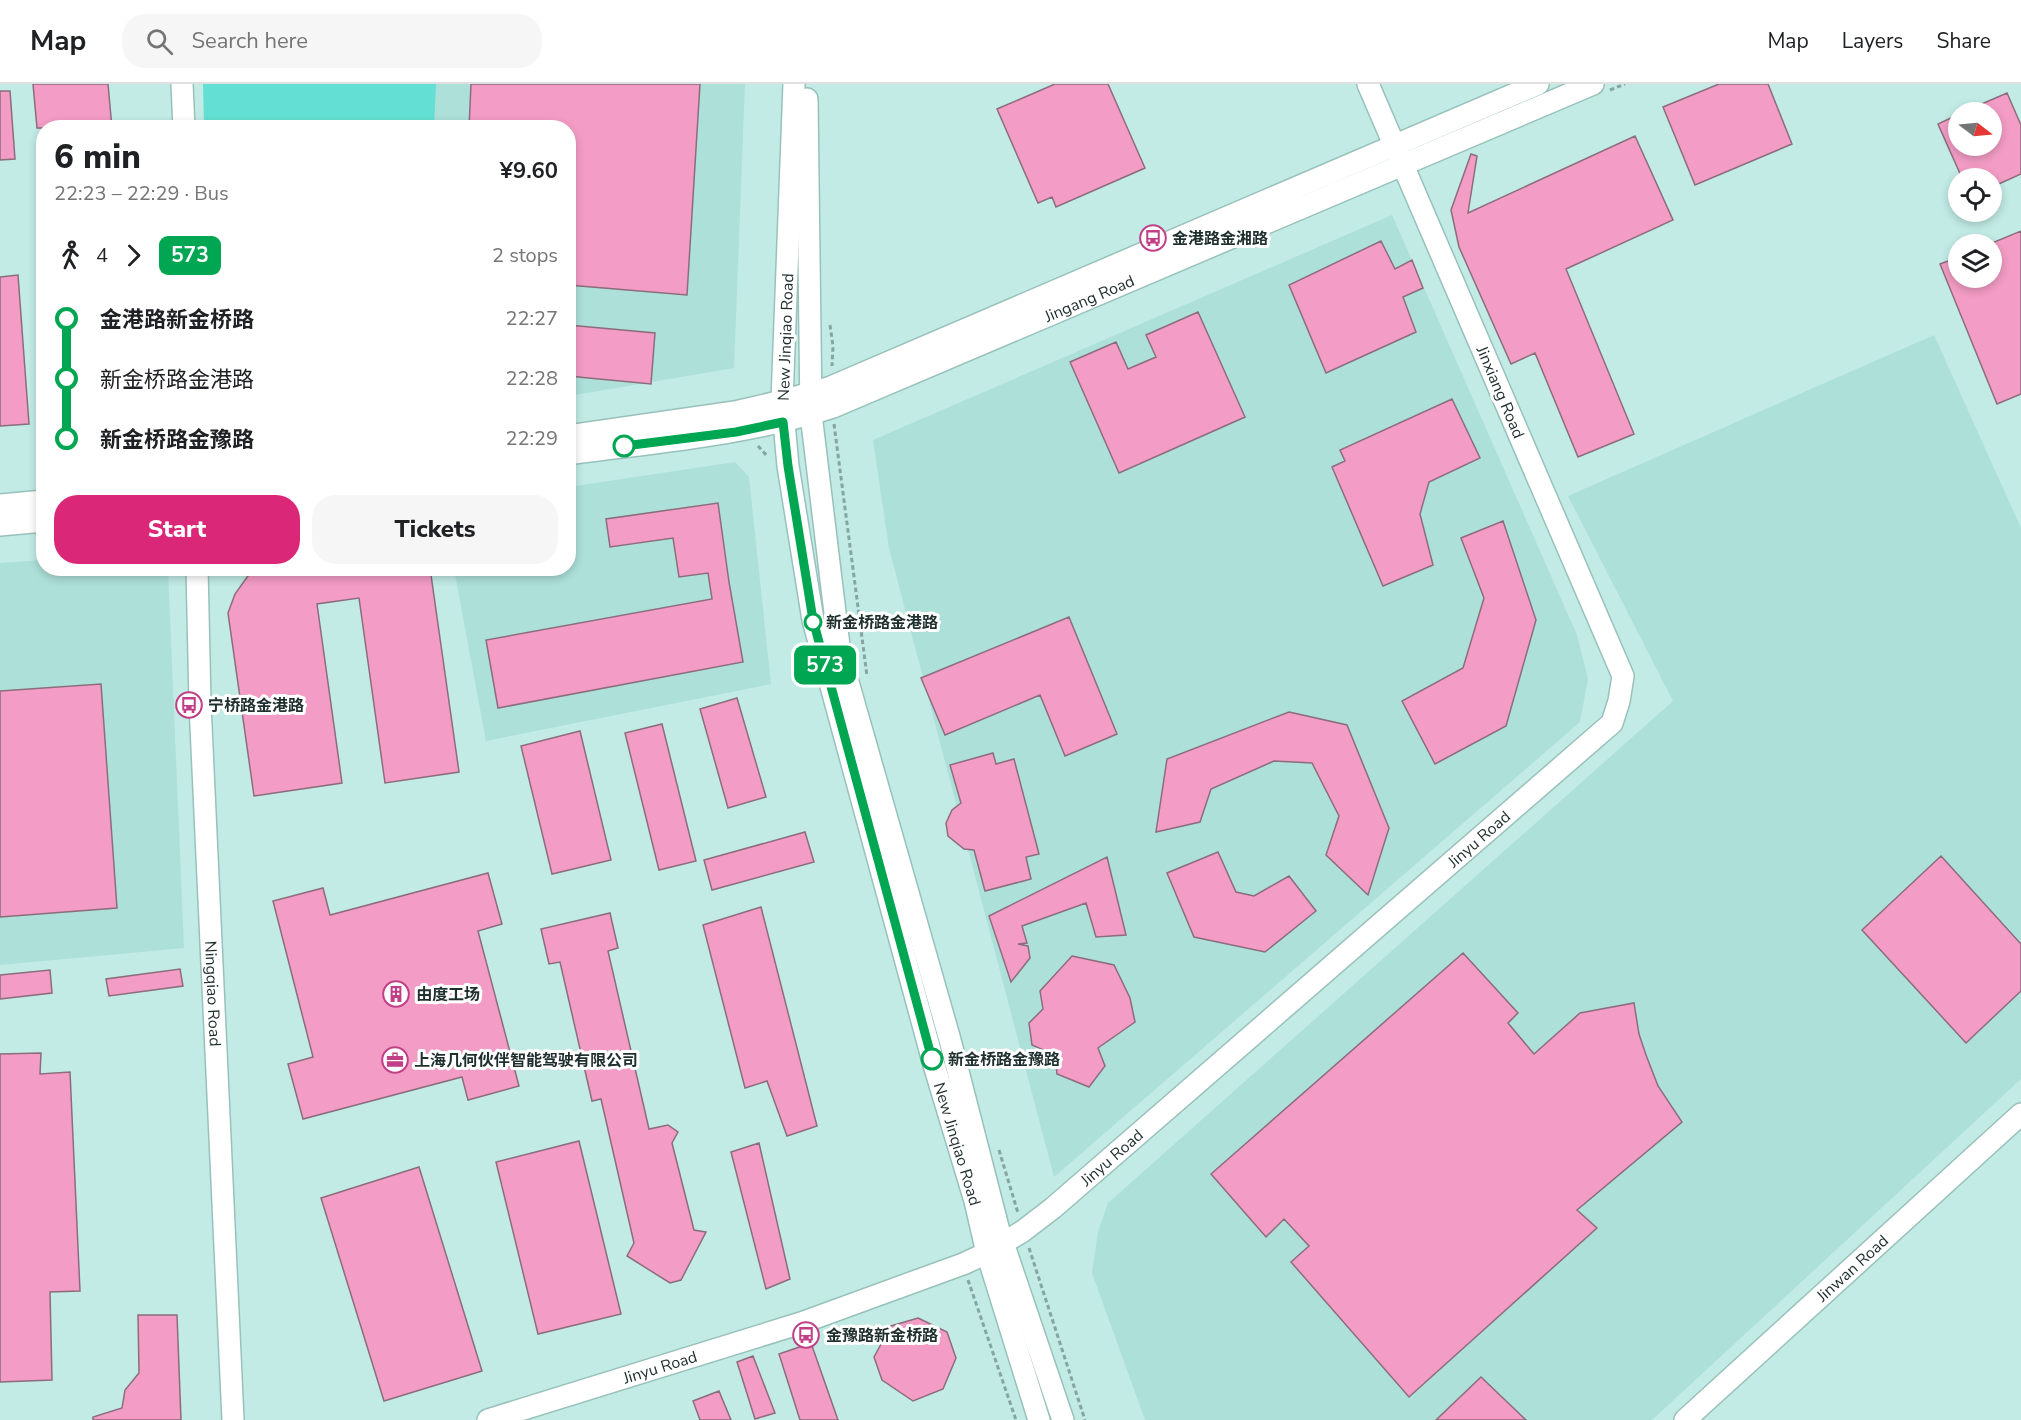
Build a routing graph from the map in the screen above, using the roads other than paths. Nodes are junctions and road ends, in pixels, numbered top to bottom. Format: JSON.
{"nodes":[{"id":1,"x":182,"y":84,"type":"edge"},
{"id":2,"x":794,"y":84,"type":"edge"},
{"id":3,"x":807,"y":84,"type":"edge"},
{"id":4,"x":1368,"y":84,"type":"edge"},
{"id":5,"x":1538,"y":84,"type":"edge"},
{"id":6,"x":1593,"y":84,"type":"edge"},
{"id":7,"x":184,"y":120,"type":"edge"},
{"id":8,"x":1398,"y":155,"type":"junction"},
{"id":9,"x":810,"y":404,"type":"junction"},
{"id":10,"x":783,"y":412,"type":"junction"},
{"id":11,"x":576,"y":434,"type":"edge"},
{"id":12,"x":576,"y":453,"type":"edge"},
{"id":13,"x":36,"y":502,"type":"edge"},
{"id":14,"x":0,"y":505,"type":"edge"},
{"id":15,"x":36,"y":522,"type":"edge"},
{"id":16,"x":0,"y":525,"type":"edge"},
{"id":17,"x":197,"y":576,"type":"edge"},
{"id":18,"x":1619,"y":701,"type":"joint"},
{"id":19,"x":2021,"y":1114,"type":"edge"},
{"id":20,"x":995,"y":1248,"type":"junction"},
{"id":21,"x":233,"y":1420,"type":"edge"},
{"id":22,"x":488,"y":1420,"type":"edge"},
{"id":23,"x":1039,"y":1420,"type":"edge"},
{"id":24,"x":1063,"y":1420,"type":"edge"},
{"id":25,"x":1684,"y":1420,"type":"edge"}],
"edges":[{"from":1,"to":7,"type":"street"},
{"from":2,"to":10,"type":"street","name":"New Jinqiao Road"},
{"from":3,"to":9,"type":"street","name":"New Jinqiao Road"},
{"from":4,"to":8,"type":"street","name":"Jinxiang Road"},
{"from":5,"to":8,"type":"street","name":"Jingang Road"},
{"from":6,"to":8,"type":"street","name":"Jingang Road"},
{"from":8,"to":9,"type":"street","name":"Jingang Road"},
{"from":8,"to":9,"type":"street","name":"Jingang Road"},
{"from":8,"to":18,"type":"street","name":"Jinxiang Road"},
{"from":9,"to":10,"type":"street","name":"Jingang Road"},
{"from":9,"to":20,"type":"street","name":"New Jinqiao Road"},
{"from":10,"to":11,"type":"street","name":"Jingang Road"},
{"from":10,"to":12,"type":"street","name":"Jingang Road"},
{"from":10,"to":20,"type":"street","name":"New Jinqiao Road"},
{"from":13,"to":14,"type":"street"},
{"from":15,"to":16,"type":"street"},
{"from":17,"to":21,"type":"street","name":"Ningqiao Road"},
{"from":18,"to":20,"type":"street","name":"Jinyu Road"},
{"from":19,"to":25,"type":"street","name":"Jinwan Road"},
{"from":20,"to":22,"type":"street","name":"Jinyu Road"},
{"from":20,"to":23,"type":"street","name":"New Jinqiao Road"},
{"from":20,"to":24,"type":"street","name":"New Jinqiao Road"}]}
